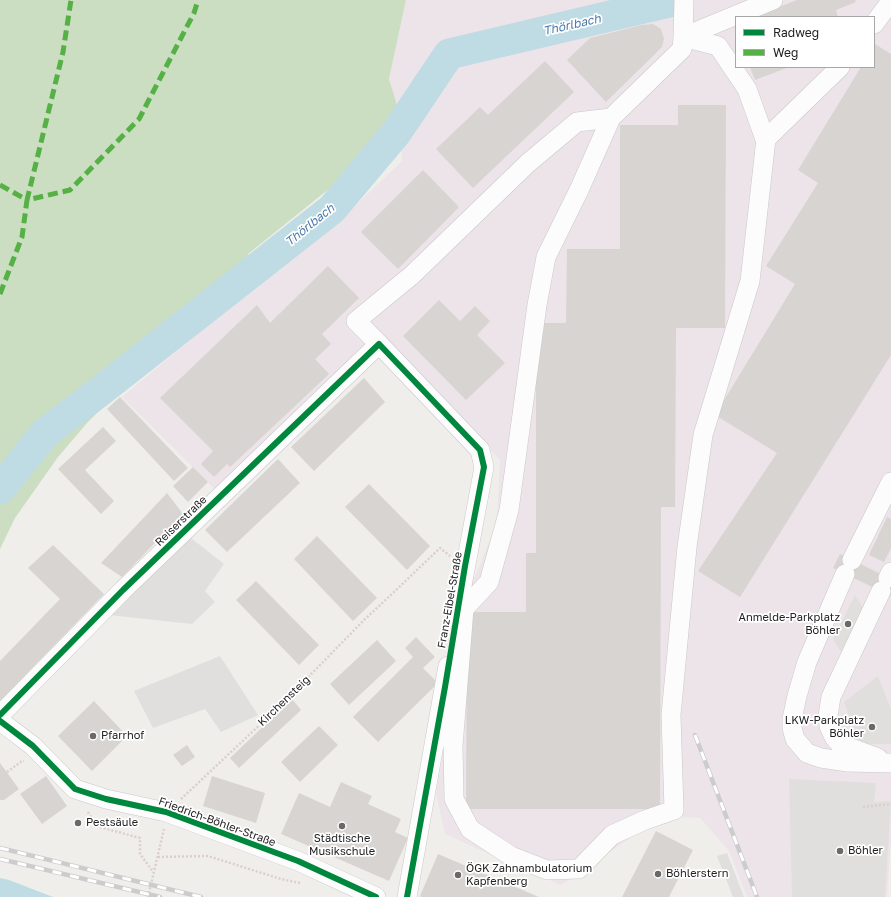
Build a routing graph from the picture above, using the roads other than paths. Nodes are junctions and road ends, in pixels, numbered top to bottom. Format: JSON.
{"nodes":[{"id":1,"x":773,"y":0,"type":"edge"},
{"id":2,"x":891,"y":1,"type":"edge"},
{"id":3,"x":684,"y":7,"type":"edge"},
{"id":4,"x":875,"y":23,"type":"edge"},
{"id":5,"x":683,"y":37,"type":"junction"},
{"id":6,"x":839,"y":68,"type":"edge"},
{"id":7,"x":611,"y":118,"type":"junction"},
{"id":8,"x":766,"y":142,"type":"junction"},
{"id":9,"x":379,"y":344,"type":"junction"},
{"id":10,"x":891,"y":482,"type":"edge"},
{"id":11,"x":887,"y":580,"type":"edge"},
{"id":12,"x":0,"y":715,"type":"edge"},
{"id":13,"x":0,"y":721,"type":"edge"},
{"id":14,"x":891,"y":763,"type":"edge"},
{"id":15,"x":376,"y":897,"type":"edge"},
{"id":16,"x":407,"y":897,"type":"edge"}],
"edges":[{"from":1,"to":5,"type":"street"},
{"from":2,"to":4,"type":"street"},
{"from":3,"to":5,"type":"street"},
{"from":5,"to":7,"type":"street"},
{"from":5,"to":8,"type":"street"},
{"from":6,"to":8,"type":"street"},
{"from":7,"to":8,"type":"street"},
{"from":7,"to":9,"type":"street","name":"Franz-Eibel-Straße"},
{"from":9,"to":12,"type":"street","name":"Reiserstraße"},
{"from":9,"to":16,"type":"street","name":"Franz-Eibel-Straße"},
{"from":10,"to":14,"type":"street"},
{"from":11,"to":14,"type":"street"},
{"from":13,"to":15,"type":"street","name":"Friedrich-Böhler-Straße"}]}
